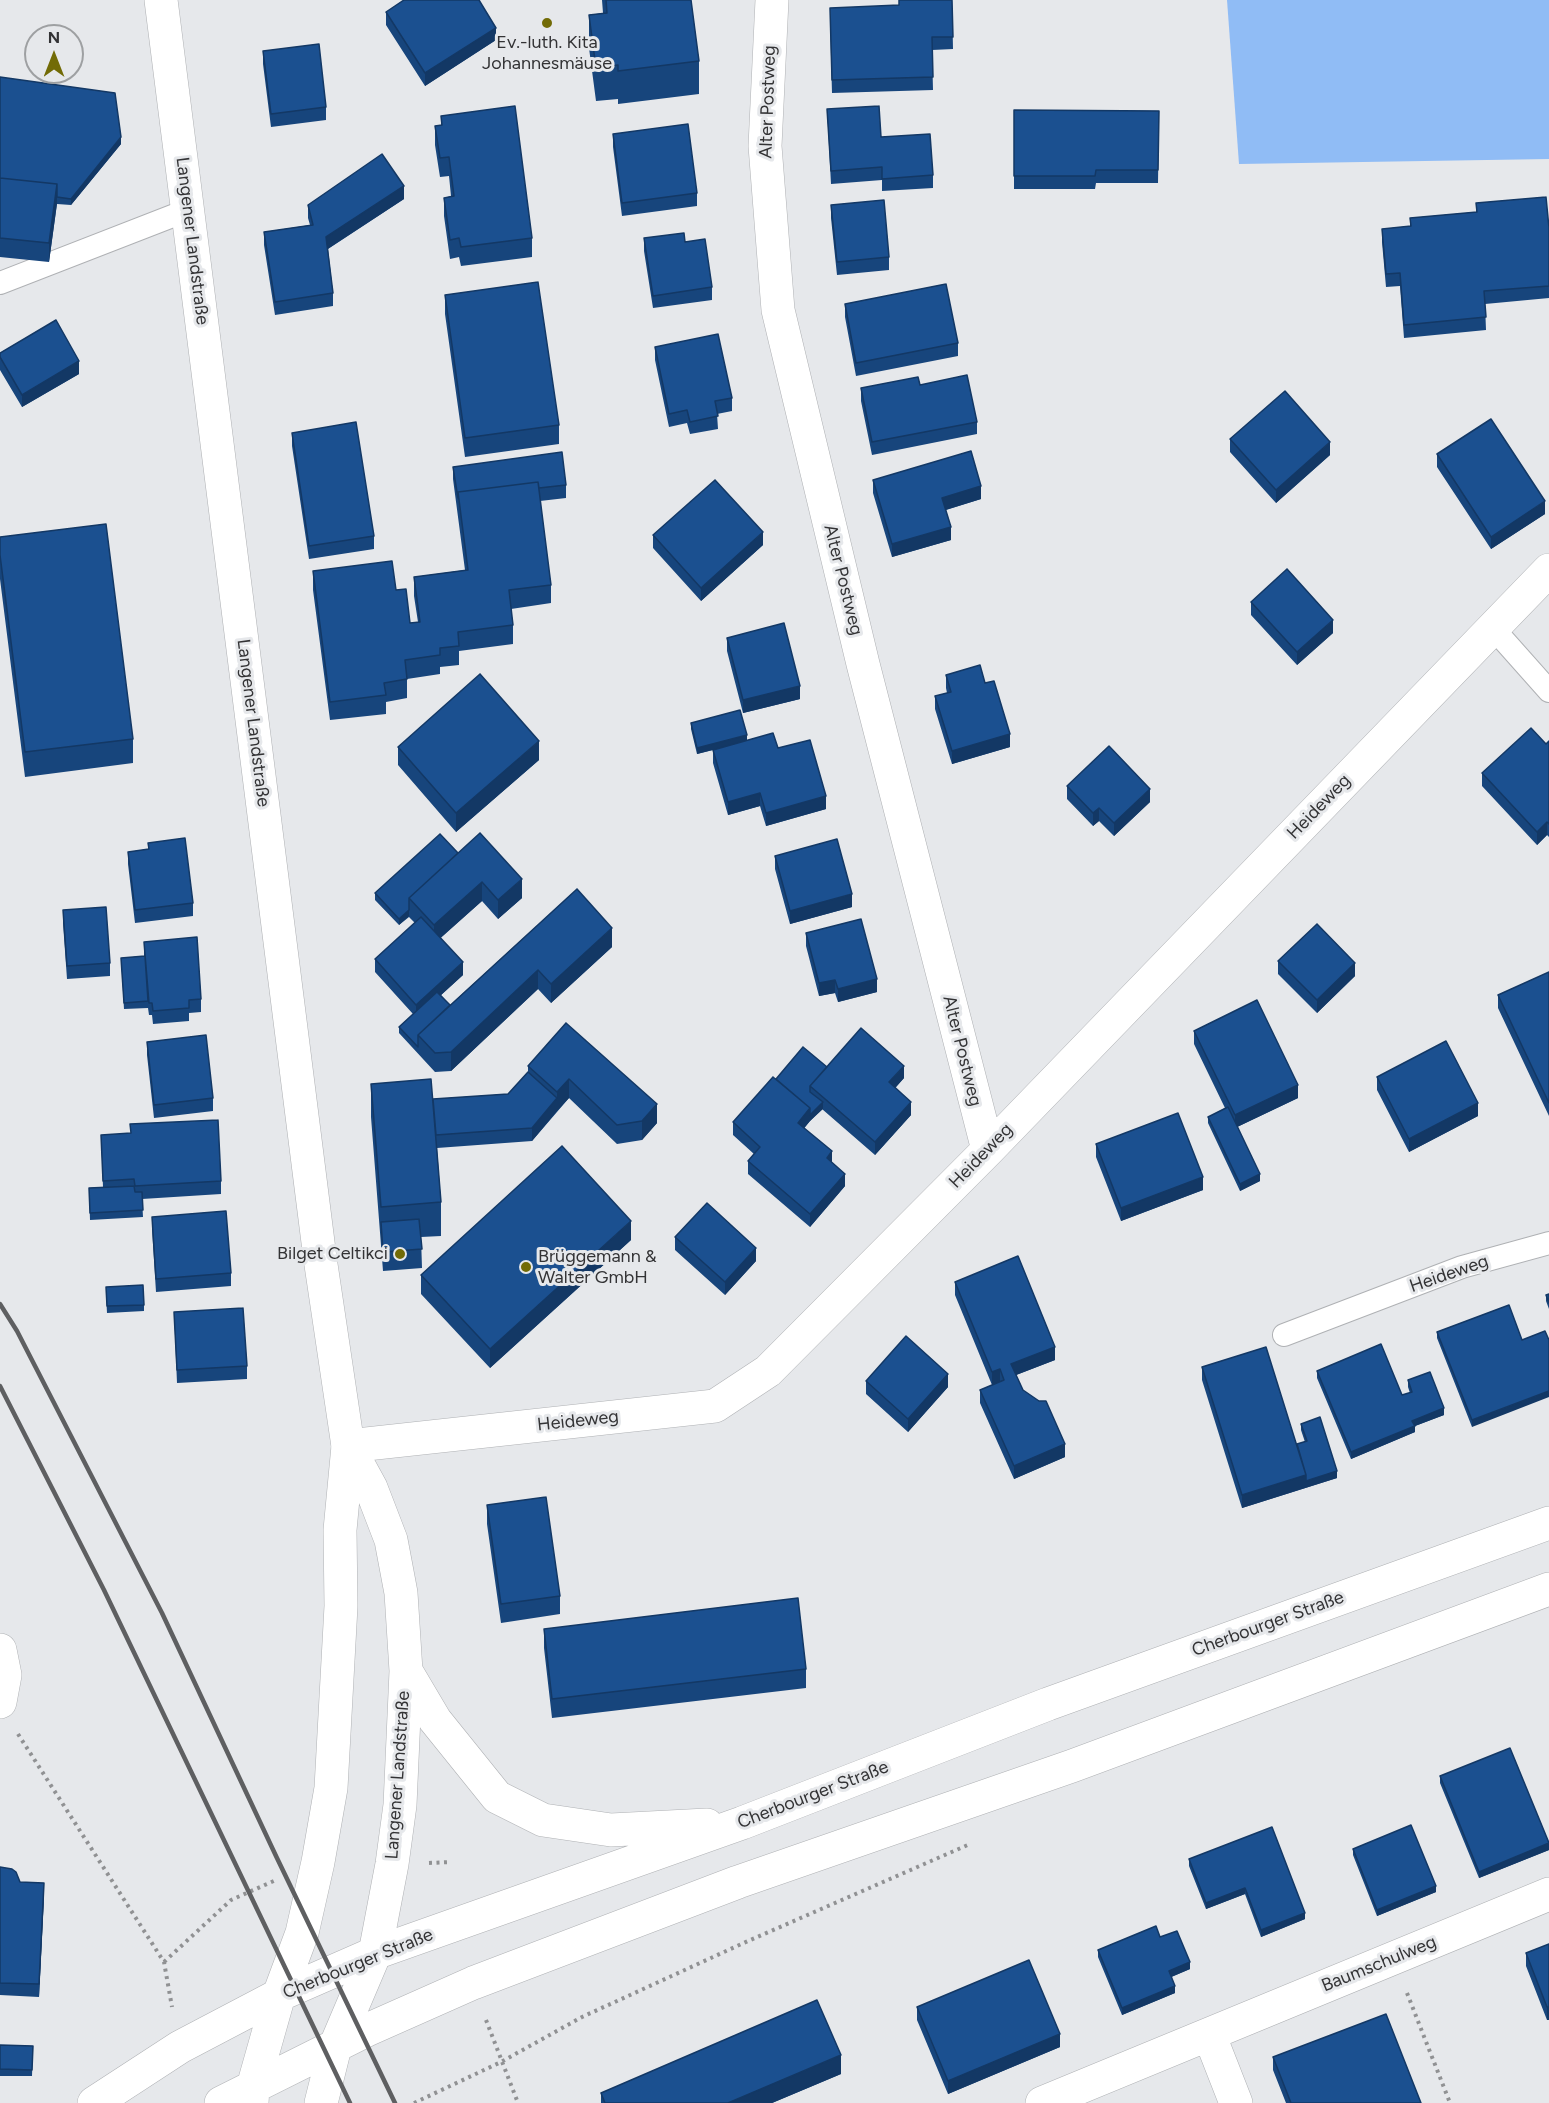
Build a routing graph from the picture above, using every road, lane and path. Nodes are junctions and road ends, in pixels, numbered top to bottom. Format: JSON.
{"nodes":[{"id":1,"x":161,"y":0,"type":"edge"},
{"id":2,"x":772,"y":0,"type":"edge"},
{"id":3,"x":188,"y":210,"type":"junction"},
{"id":4,"x":0,"y":282,"type":"edge"},
{"id":5,"x":1549,"y":570,"type":"edge"},
{"id":6,"x":1493,"y":628,"type":"junction"},
{"id":7,"x":1549,"y":691,"type":"edge"},
{"id":8,"x":988,"y":1150,"type":"junction"},
{"id":9,"x":1549,"y":1244,"type":"edge"},
{"id":10,"x":1284,"y":1335,"type":"dead end"},
{"id":11,"x":348,"y":1446,"type":"junction"},
{"id":12,"x":1549,"y":1522,"type":"edge"},
{"id":13,"x":1549,"y":1589,"type":"edge"},
{"id":14,"x":0,"y":1650,"type":"edge"},
{"id":15,"x":406,"y":1671,"type":"junction"},
{"id":16,"x":6,"y":1713,"type":"edge"},
{"id":17,"x":742,"y":1823,"type":"junction"},
{"id":18,"x":966,"y":1847,"type":"dead end"},
{"id":19,"x":1549,"y":1894,"type":"edge"},
{"id":20,"x":375,"y":1953,"type":"junction"},
{"id":21,"x":1393,"y":1959,"type":"junction"},
{"id":22,"x":473,"y":1983,"type":"junction"},
{"id":23,"x":279,"y":1995,"type":"junction"},
{"id":24,"x":1209,"y":2034,"type":"junction"},
{"id":25,"x":180,"y":2047,"type":"junction"},
{"id":26,"x":335,"y":2047,"type":"junction"},
{"id":27,"x":501,"y":2062,"type":"junction"},
{"id":28,"x":252,"y":2095,"type":"edge"},
{"id":29,"x":94,"y":2103,"type":"edge"},
{"id":30,"x":221,"y":2103,"type":"edge"},
{"id":31,"x":321,"y":2103,"type":"edge"},
{"id":32,"x":414,"y":2103,"type":"edge"},
{"id":33,"x":518,"y":2103,"type":"edge"},
{"id":34,"x":1042,"y":2103,"type":"edge"},
{"id":35,"x":1236,"y":2103,"type":"edge"},
{"id":36,"x":1450,"y":2103,"type":"edge"}],
"edges":[{"from":1,"to":3,"type":"main road","name":"Langener Landstraße"},
{"from":2,"to":8,"type":"main road","name":"Alter Postweg"},
{"from":3,"to":4,"type":"lane"},
{"from":3,"to":11,"type":"main road","name":"Langener Landstraße"},
{"from":5,"to":6,"type":"main road","name":"Heideweg"},
{"from":6,"to":7,"type":"lane"},
{"from":6,"to":8,"type":"main road","name":"Heideweg"},
{"from":8,"to":11,"type":"main road","name":"Heideweg"},
{"from":9,"to":10,"type":"lane","name":"Heideweg"},
{"from":11,"to":15,"type":"main road","name":"Langener Landstraße"},
{"from":11,"to":23,"type":"main road","name":"Langener Landstraße"},
{"from":12,"to":17,"type":"main road","name":"Cherbourger Straße"},
{"from":13,"to":22,"type":"main road"},
{"from":14,"to":16,"type":"main road"},
{"from":15,"to":17,"type":"main road"},
{"from":15,"to":20,"type":"main road","name":"Langener Landstraße"},
{"from":16,"to":25,"type":"path"},
{"from":17,"to":20,"type":"main road","name":"Cherbourger Straße"},
{"from":18,"to":27,"type":"path"},
{"from":19,"to":21,"type":"main road","name":"Baumschulweg"},
{"from":20,"to":23,"type":"main road","name":"Cherbourger Straße"},
{"from":20,"to":26,"type":"main road","name":"Langener Landstraße"},
{"from":21,"to":24,"type":"main road","name":"Baumschulweg"},
{"from":21,"to":36,"type":"path"},
{"from":22,"to":26,"type":"main road"},
{"from":22,"to":27,"type":"path"},
{"from":23,"to":25,"type":"main road","name":"Cherbourger Straße"},
{"from":23,"to":28,"type":"main road","name":"Langener Landstraße"},
{"from":24,"to":34,"type":"main road","name":"Baumschulweg"},
{"from":24,"to":35,"type":"main road"},
{"from":25,"to":29,"type":"main road","name":"Cherbourger Straße"},
{"from":26,"to":28,"type":"main road"},
{"from":26,"to":31,"type":"main road","name":"Langener Landstraße"},
{"from":27,"to":32,"type":"path"},
{"from":27,"to":33,"type":"path"},
{"from":28,"to":30,"type":"main road"}]}
